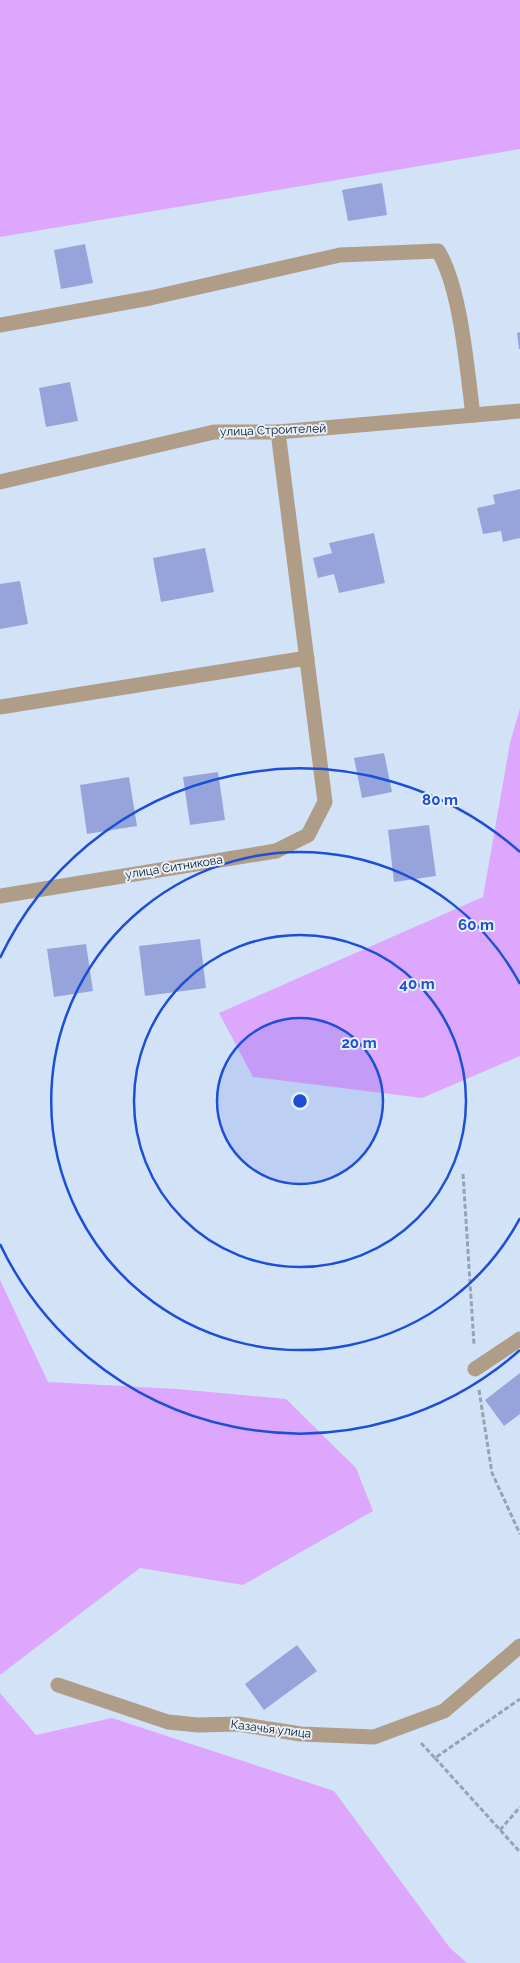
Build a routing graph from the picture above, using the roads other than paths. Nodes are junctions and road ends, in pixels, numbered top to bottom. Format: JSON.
{"nodes":[{"id":1,"x":0,"y":325,"type":"edge"},
{"id":2,"x":520,"y":411,"type":"edge"},
{"id":3,"x":473,"y":415,"type":"junction"},
{"id":4,"x":278,"y":432,"type":"junction"},
{"id":5,"x":0,"y":482,"type":"edge"},
{"id":6,"x":307,"y":658,"type":"junction"},
{"id":7,"x":0,"y":707,"type":"edge"},
{"id":8,"x":0,"y":896,"type":"edge"},
{"id":9,"x":520,"y":1338,"type":"edge"},
{"id":10,"x":475,"y":1369,"type":"dead end"},
{"id":11,"x":520,"y":1646,"type":"edge"},
{"id":12,"x":58,"y":1685,"type":"dead end"}],
"edges":[{"from":1,"to":3,"type":"street"},
{"from":2,"to":3,"type":"street","name":"улица Строителей"},
{"from":3,"to":4,"type":"street","name":"улица Строителей"},
{"from":4,"to":5,"type":"street","name":"улица Строителей"},
{"from":4,"to":6,"type":"street"},
{"from":6,"to":7,"type":"street"},
{"from":6,"to":8,"type":"street","name":"улица Ситникова"},
{"from":9,"to":10,"type":"street"},
{"from":11,"to":12,"type":"street","name":"Казачья улица"}]}
